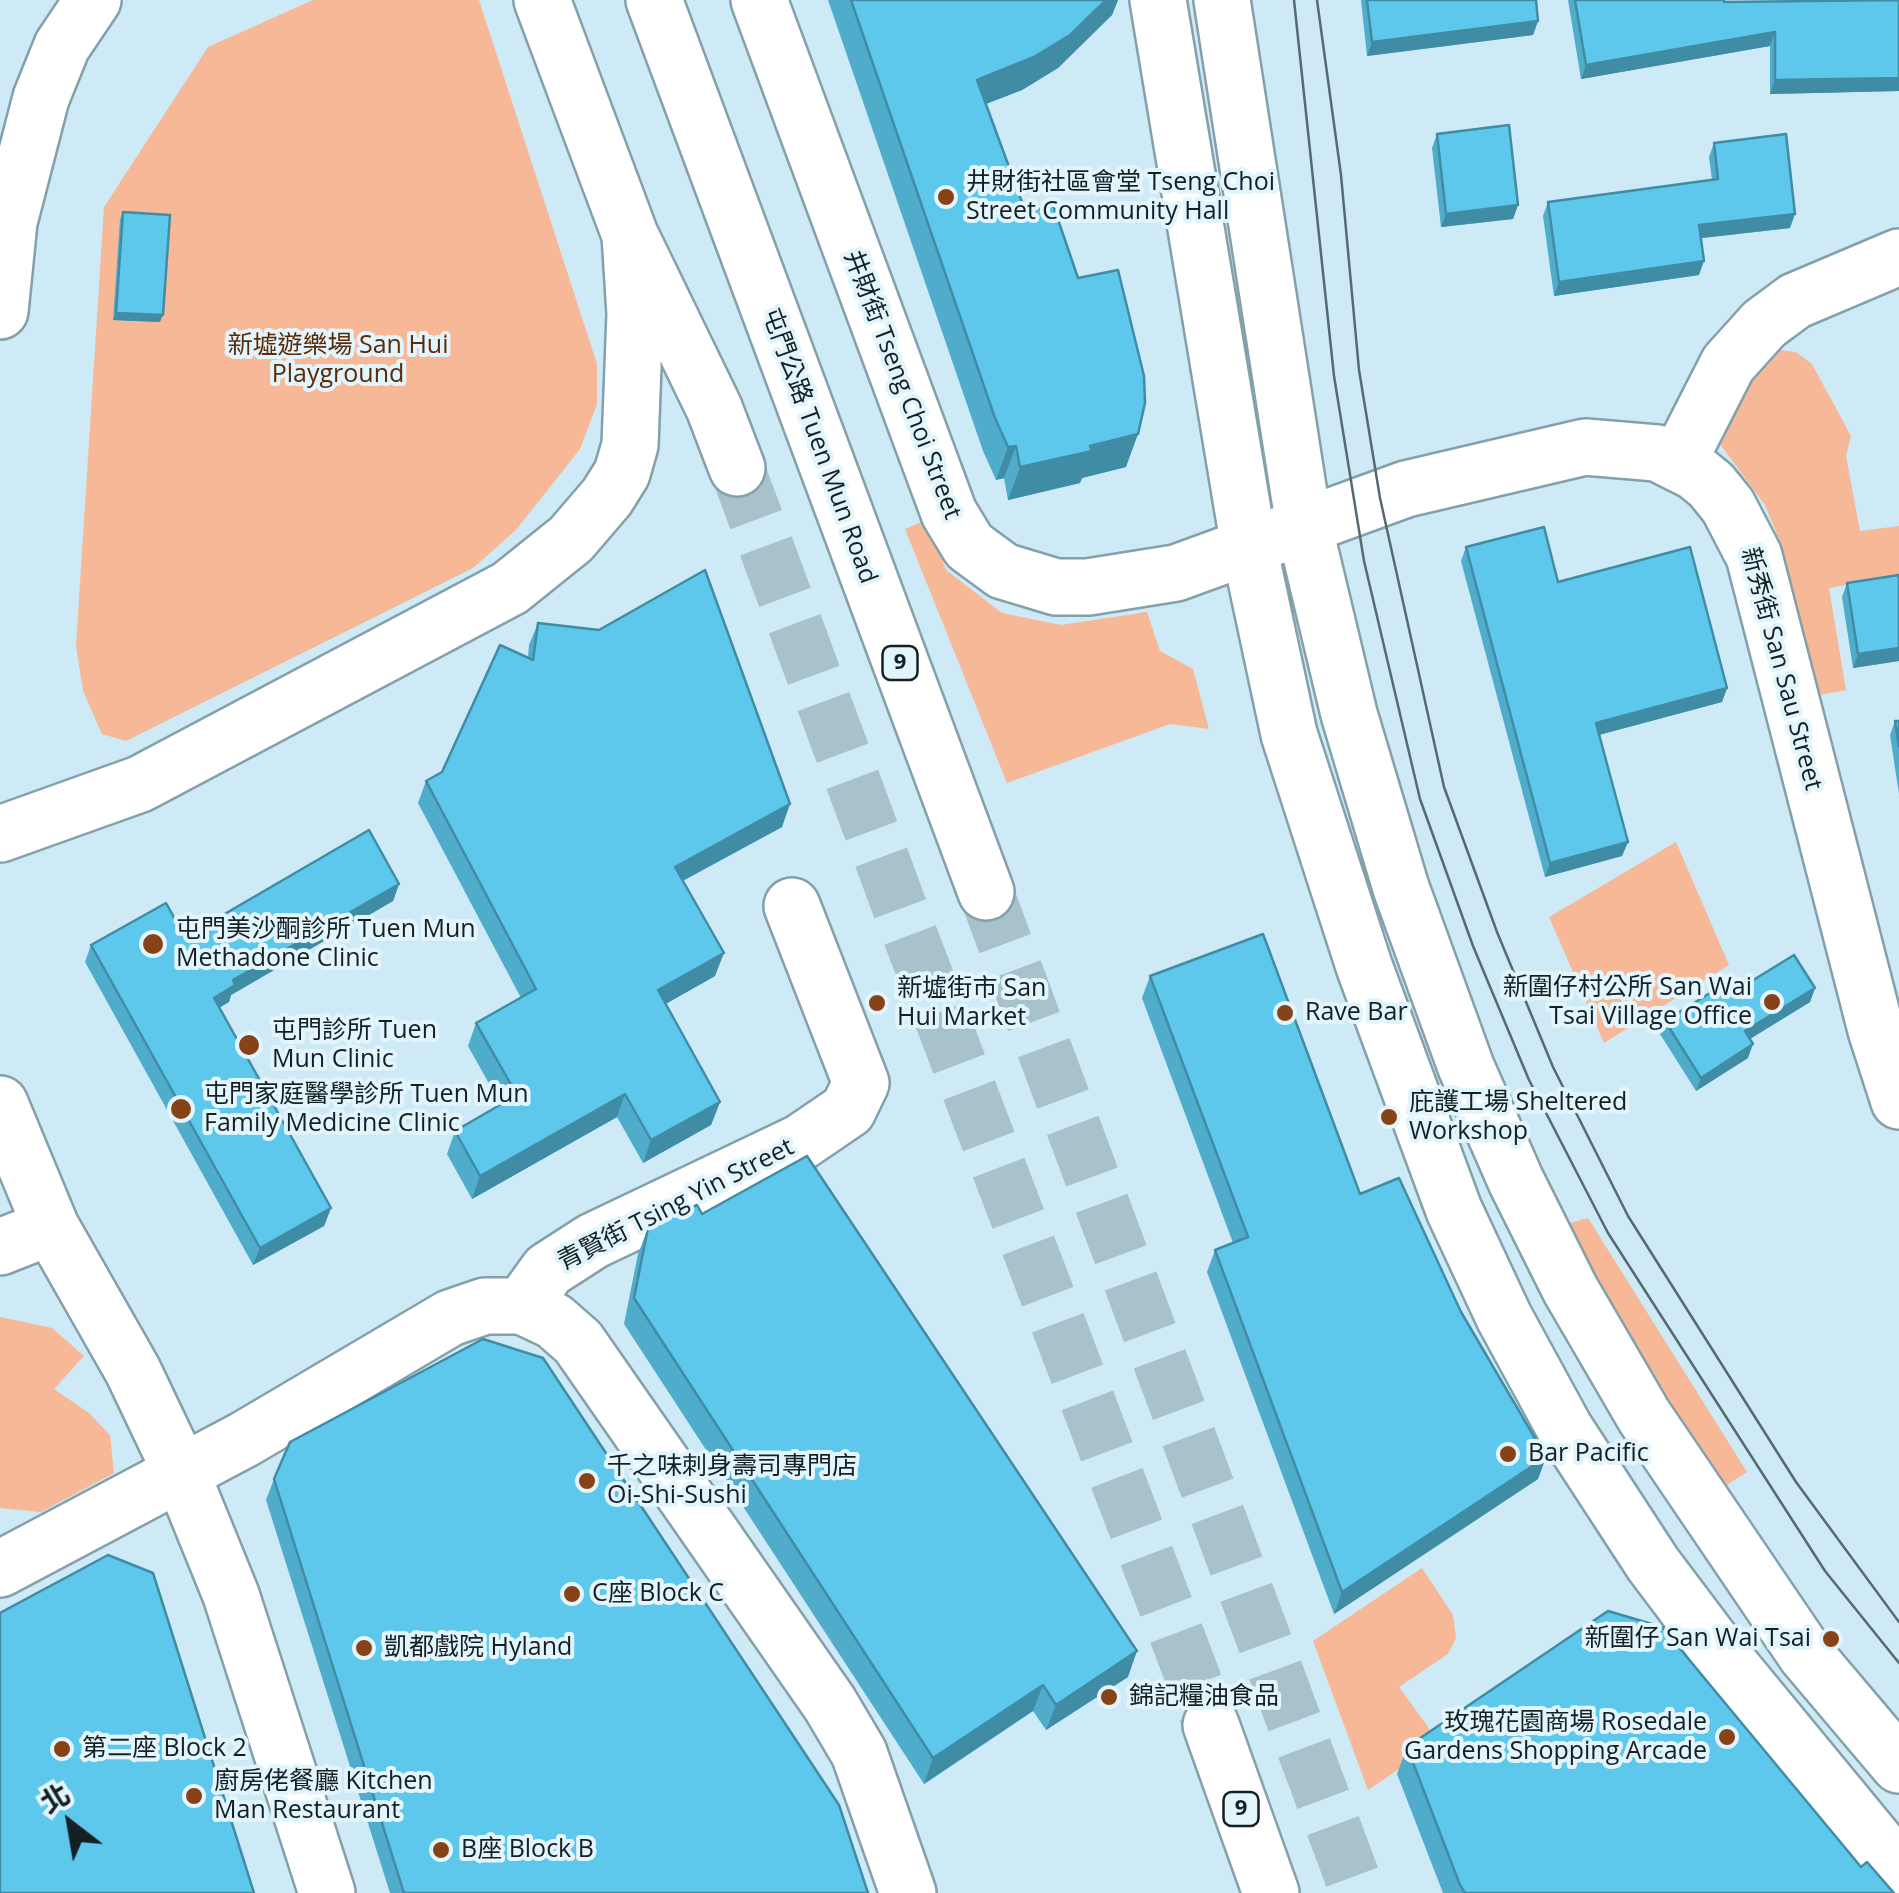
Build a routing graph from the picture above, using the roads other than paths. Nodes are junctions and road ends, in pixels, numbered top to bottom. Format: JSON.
{"nodes":[{"id":1,"x":542,"y":0,"type":"edge"},
{"id":2,"x":654,"y":0,"type":"edge"},
{"id":3,"x":759,"y":0,"type":"edge"},
{"id":4,"x":1158,"y":0,"type":"edge"},
{"id":5,"x":1222,"y":0,"type":"edge"},
{"id":6,"x":80,"y":4,"type":"edge"},
{"id":7,"x":630,"y":235,"type":"junction"},
{"id":8,"x":1899,"y":257,"type":"edge"},
{"id":9,"x":0,"y":311,"type":"edge"},
{"id":10,"x":1678,"y":462,"type":"junction"},
{"id":11,"x":737,"y":468,"type":"tunnel mouth"},
{"id":12,"x":1304,"y":526,"type":"junction"},
{"id":13,"x":1249,"y":547,"type":"junction"},
{"id":14,"x":0,"y":834,"type":"edge"},
{"id":15,"x":986,"y":892,"type":"tunnel mouth"},
{"id":16,"x":792,"y":906,"type":"dead end"},
{"id":17,"x":1899,"y":1100,"type":"edge"},
{"id":18,"x":0,"y":1104,"type":"edge"},
{"id":19,"x":51,"y":1227,"type":"junction"},
{"id":20,"x":0,"y":1247,"type":"edge"},
{"id":21,"x":522,"y":1306,"type":"junction"},
{"id":22,"x":181,"y":1472,"type":"junction"},
{"id":23,"x":0,"y":1569,"type":"edge"},
{"id":24,"x":1211,"y":1724,"type":"tunnel mouth"},
{"id":25,"x":1899,"y":1765,"type":"edge"},
{"id":26,"x":1899,"y":1870,"type":"edge"},
{"id":27,"x":326,"y":1893,"type":"edge"},
{"id":28,"x":908,"y":1893,"type":"edge"},
{"id":29,"x":1270,"y":1893,"type":"edge"}],
"edges":[{"from":1,"to":7,"type":"main road"},
{"from":2,"to":15,"type":"main road","name":"屯門公路 Tuen Mun Road","number":"9"},
{"from":3,"to":13,"type":"main road","name":"井財街 Tseng Choi Street"},
{"from":4,"to":13,"type":"main road"},
{"from":5,"to":12,"type":"main road"},
{"from":6,"to":9,"type":"main road"},
{"from":7,"to":11,"type":"main road"},
{"from":7,"to":14,"type":"main road"},
{"from":8,"to":10,"type":"main road"},
{"from":10,"to":12,"type":"main road","name":"新秀街 San Sau Street"},
{"from":10,"to":17,"type":"main road","name":"新秀街 San Sau Street"},
{"from":12,"to":13,"type":"main road","name":"新秀街 San Sau Street"},
{"from":12,"to":25,"type":"main road"},
{"from":13,"to":26,"type":"main road"},
{"from":16,"to":21,"type":"main road","name":"青賢街 Tsing Yin Street"},
{"from":18,"to":19,"type":"main road"},
{"from":19,"to":20,"type":"main road"},
{"from":19,"to":22,"type":"main road"},
{"from":21,"to":22,"type":"main road"},
{"from":21,"to":28,"type":"main road"},
{"from":22,"to":23,"type":"main road"},
{"from":22,"to":27,"type":"main road"},
{"from":24,"to":29,"type":"main road","number":"9"}]}
